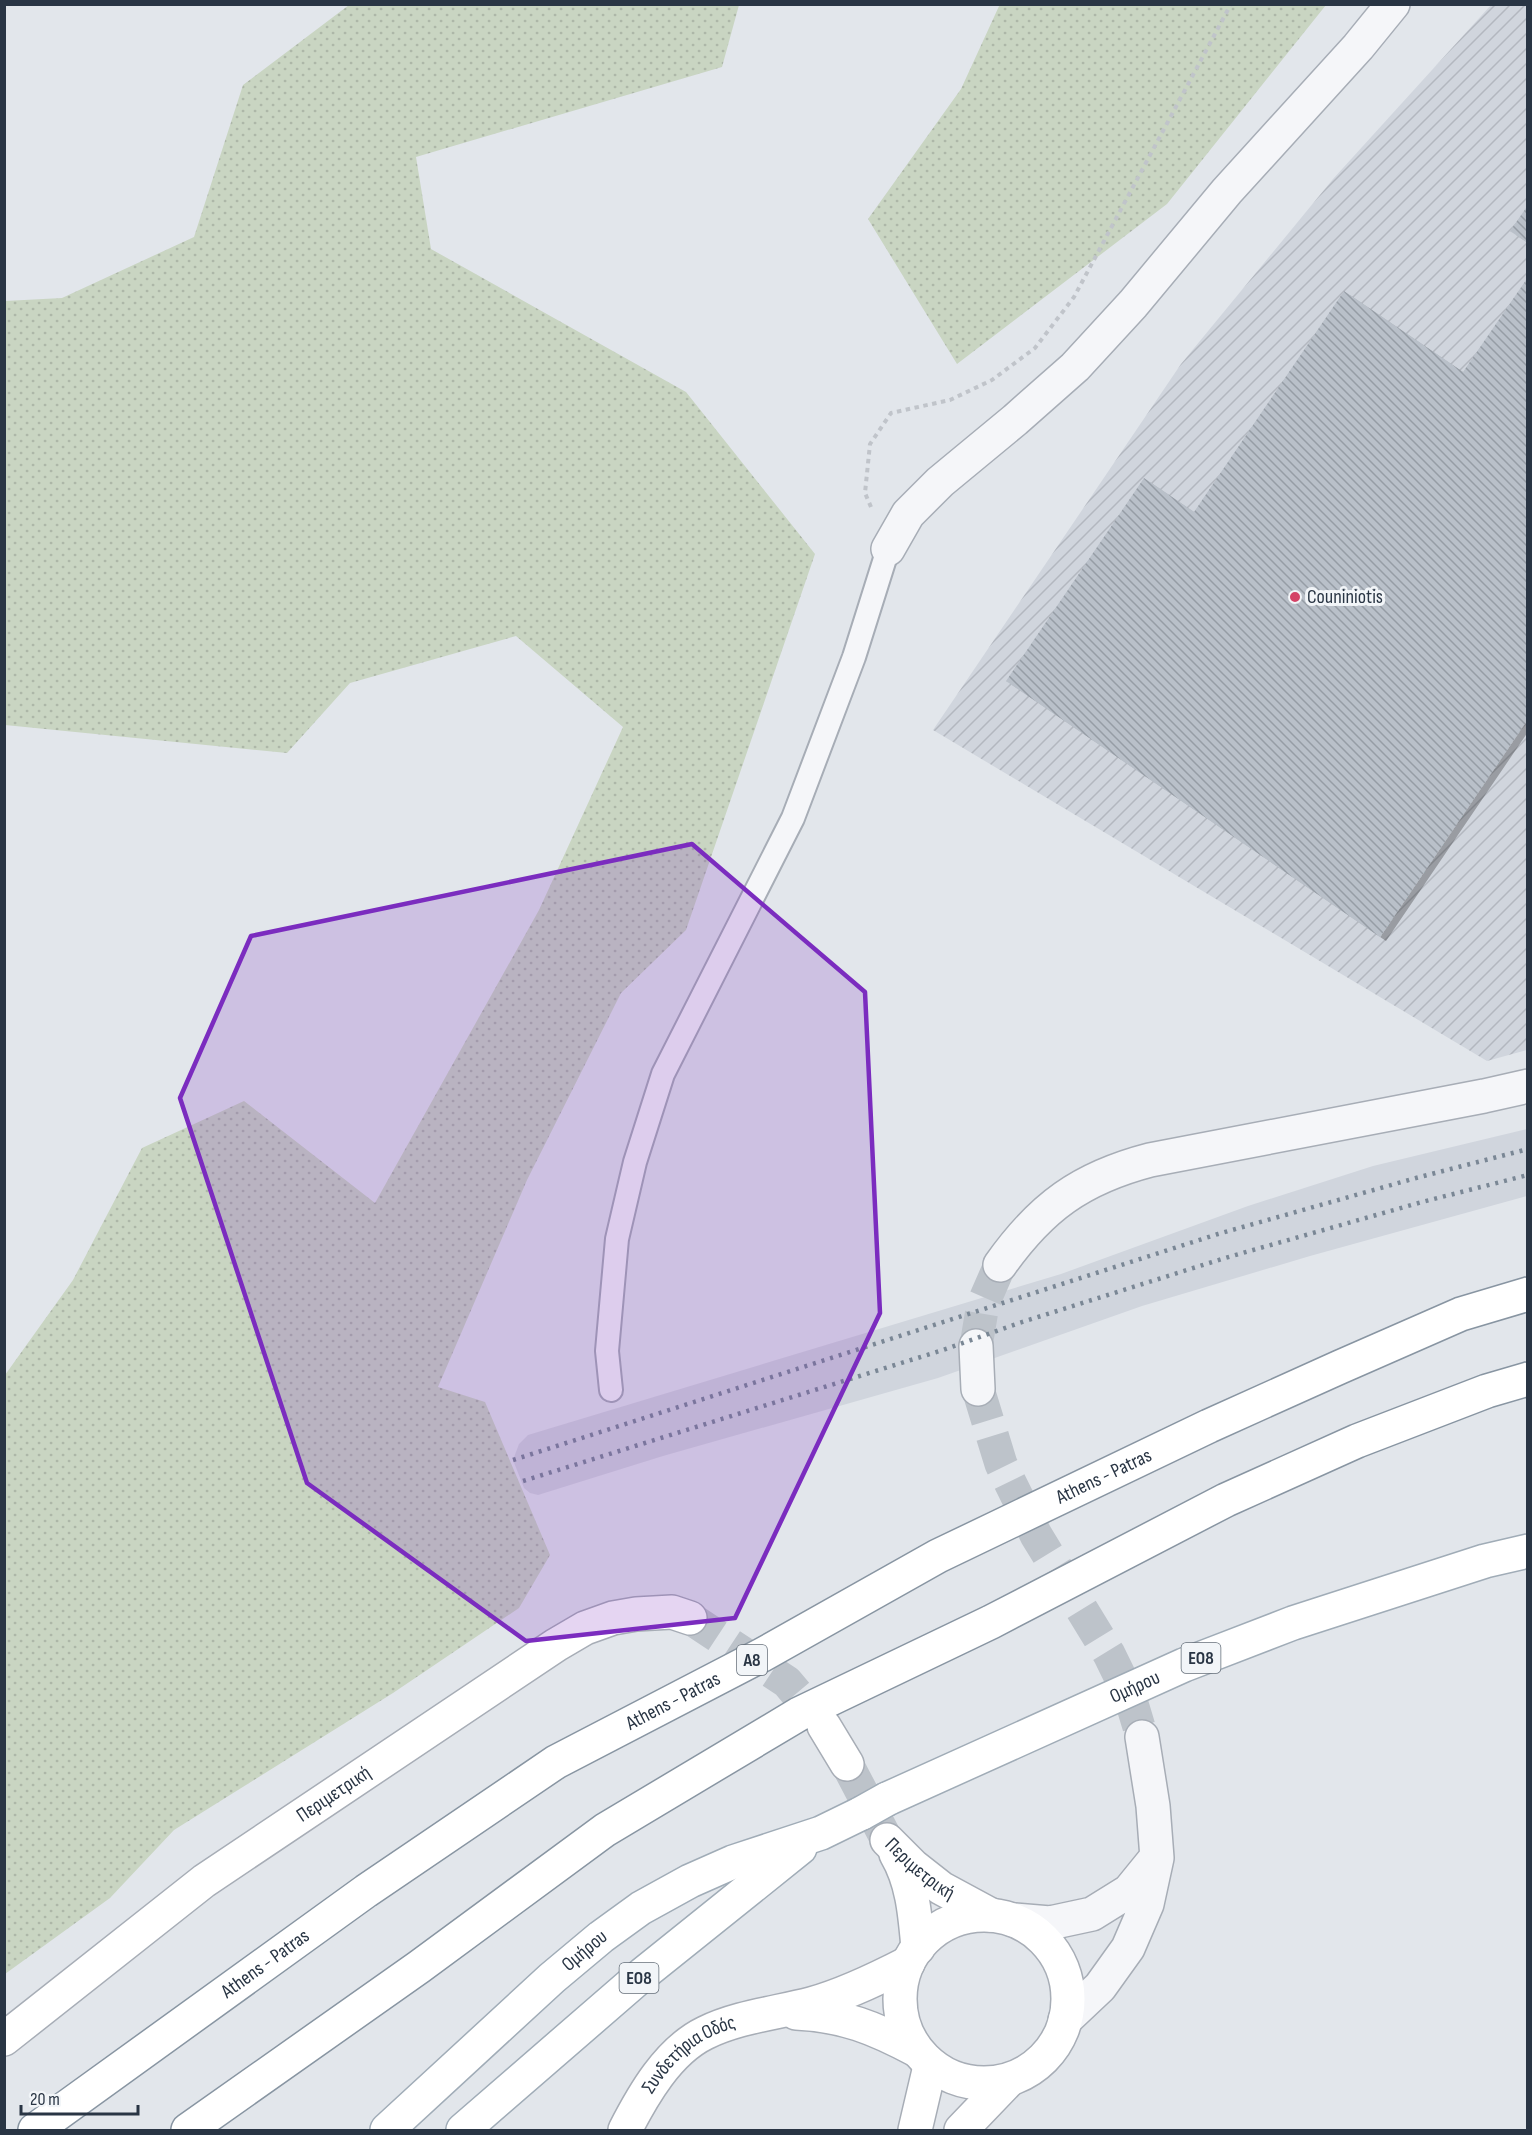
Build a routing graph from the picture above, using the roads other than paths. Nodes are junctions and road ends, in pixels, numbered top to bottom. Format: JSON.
{"nodes":[{"id":1,"x":1393,"y":4,"type":"edge"},
{"id":2,"x":888,"y":549,"type":"joint"},
{"id":3,"x":1527,"y":1086,"type":"edge"},
{"id":4,"x":1000,"y":1265,"type":"tunnel mouth"},
{"id":5,"x":1527,"y":1294,"type":"edge"},
{"id":6,"x":976,"y":1346,"type":"tunnel mouth"},
{"id":7,"x":1527,"y":1378,"type":"edge"},
{"id":8,"x":978,"y":1389,"type":"tunnel mouth"},
{"id":9,"x":611,"y":1390,"type":"dead end"},
{"id":10,"x":1527,"y":1551,"type":"edge"},
{"id":11,"x":690,"y":1618,"type":"tunnel mouth"},
{"id":12,"x":824,"y":1726,"type":"tunnel mouth"},
{"id":13,"x":1142,"y":1737,"type":"tunnel mouth"},
{"id":14,"x":847,"y":1764,"type":"tunnel mouth"},
{"id":15,"x":821,"y":1833,"type":"junction"},
{"id":16,"x":1157,"y":1858,"type":"junction"},
{"id":17,"x":1003,"y":1917,"type":"junction"},
{"id":18,"x":913,"y":1956,"type":"junction"},
{"id":19,"x":779,"y":2012,"type":"junction"},
{"id":20,"x":1065,"y":2020,"type":"junction"},
{"id":21,"x":4,"y":2039,"type":"edge"},
{"id":22,"x":923,"y":2058,"type":"junction"},
{"id":23,"x":1009,"y":2080,"type":"junction"},
{"id":24,"x":35,"y":2130,"type":"edge"},
{"id":25,"x":188,"y":2130,"type":"edge"},
{"id":26,"x":387,"y":2130,"type":"edge"},
{"id":27,"x":463,"y":2130,"type":"edge"},
{"id":28,"x":625,"y":2130,"type":"edge"},
{"id":29,"x":915,"y":2130,"type":"edge"},
{"id":30,"x":961,"y":2130,"type":"edge"}],
"edges":[{"from":1,"to":2,"type":"street"},
{"from":2,"to":9,"type":"lane"},
{"from":3,"to":4,"type":"street"},
{"from":5,"to":24,"type":"main road","name":"Athens - Patras","number":"Α8"},
{"from":6,"to":8,"type":"street"},
{"from":7,"to":25,"type":"main road"},
{"from":10,"to":15,"type":"main road","name":"Ομήρου","number":"ΕΟ8"},
{"from":11,"to":21,"type":"main road","name":"Περιμετρική"},
{"from":12,"to":14,"type":"main road"},
{"from":13,"to":16,"type":"street"},
{"from":15,"to":26,"type":"main road","name":"Ομήρου","number":"ΕΟ8"},
{"from":15,"to":27,"type":"main road","name":"Ομήρου","number":"ΕΟ8"},
{"from":16,"to":17,"type":"street"},
{"from":16,"to":20,"type":"street"},
{"from":17,"to":18,"type":"main road"},
{"from":17,"to":18,"type":"main road","name":"Περιμετρική"},
{"from":17,"to":20,"type":"main road"},
{"from":18,"to":19,"type":"main road","name":"Συνδετήρια Οδός"},
{"from":18,"to":22,"type":"main road"},
{"from":19,"to":22,"type":"main road","name":"Συνδετήρια Οδός"},
{"from":19,"to":28,"type":"main road","name":"Συνδετήρια Οδός"},
{"from":20,"to":23,"type":"main road"},
{"from":22,"to":23,"type":"main road"},
{"from":22,"to":29,"type":"main road"},
{"from":23,"to":30,"type":"main road"}]}
